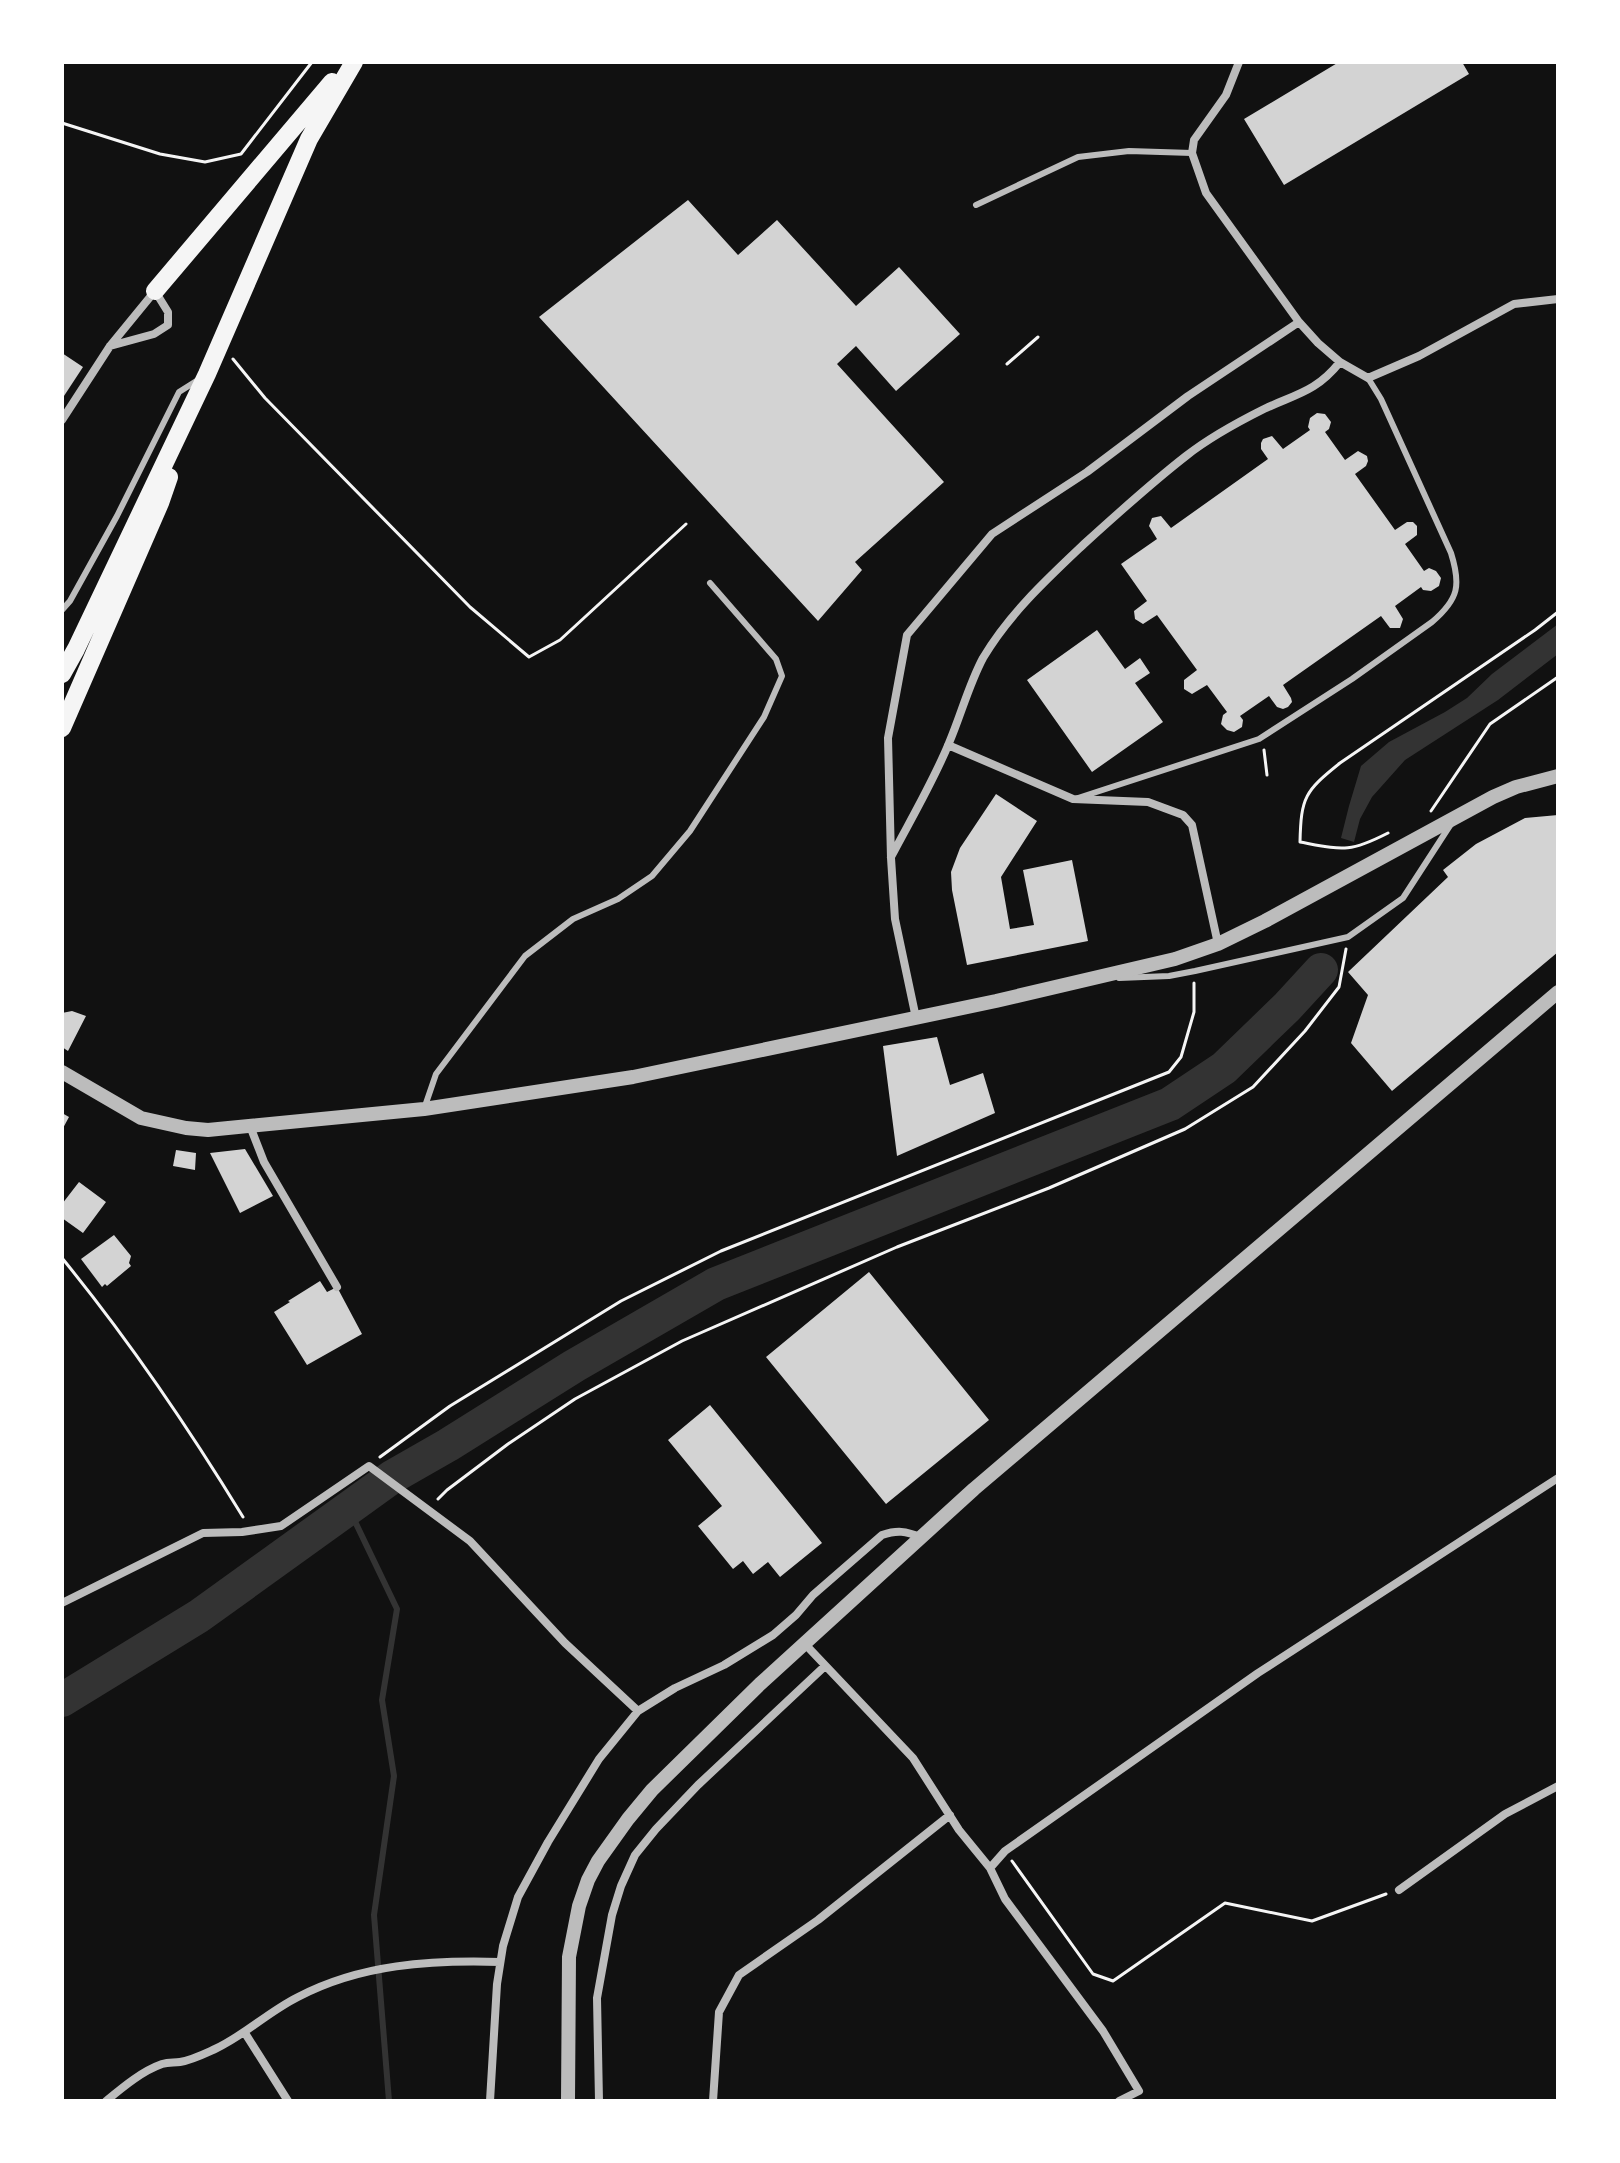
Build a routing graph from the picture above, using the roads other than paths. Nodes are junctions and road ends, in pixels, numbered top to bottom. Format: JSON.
{"nodes":[{"id":1,"x":352,"y":62,"type":"edge"},
{"id":2,"x":1239,"y":62,"type":"edge"},
{"id":3,"x":1192,"y":153,"type":"junction"},
{"id":4,"x":976,"y":205,"type":"dead end"},
{"id":5,"x":155,"y":291,"type":"junction"},
{"id":6,"x":1558,"y":299,"type":"edge"},
{"id":7,"x":1299,"y":322,"type":"junction"},
{"id":8,"x":110,"y":346,"type":"junction"},
{"id":9,"x":1340,"y":362,"type":"junction"},
{"id":10,"x":207,"y":374,"type":"junction"},
{"id":11,"x":1368,"y":378,"type":"junction"},
{"id":12,"x":62,"y":420,"type":"edge"},
{"id":13,"x":710,"y":583,"type":"dead end"},
{"id":14,"x":62,"y":610,"type":"edge"},
{"id":15,"x":62,"y":674,"type":"edge"},
{"id":16,"x":62,"y":728,"type":"edge"},
{"id":17,"x":948,"y":745,"type":"junction"},
{"id":18,"x":1558,"y":776,"type":"edge"},
{"id":19,"x":1073,"y":799,"type":"junction"},
{"id":20,"x":1455,"y":818,"type":"junction"},
{"id":21,"x":891,"y":858,"type":"junction"},
{"id":22,"x":1218,"y":944,"type":"junction"},
{"id":23,"x":1086,"y":980,"type":"junction"},
{"id":24,"x":1558,"y":992,"type":"edge"},
{"id":25,"x":916,"y":1018,"type":"junction"},
{"id":26,"x":62,"y":1072,"type":"edge"},
{"id":27,"x":424,"y":1109,"type":"junction"},
{"id":28,"x":250,"y":1126,"type":"junction"},
{"id":29,"x":337,"y":1287,"type":"dead end"},
{"id":30,"x":1558,"y":1478,"type":"edge"},
{"id":31,"x":920,"y":1537,"type":"junction"},
{"id":32,"x":62,"y":1603,"type":"edge"},
{"id":33,"x":804,"y":1643,"type":"junction"},
{"id":34,"x":825,"y":1666,"type":"junction"},
{"id":35,"x":638,"y":1711,"type":"junction"},
{"id":36,"x":1558,"y":1786,"type":"edge"},
{"id":37,"x":950,"y":1815,"type":"junction"},
{"id":38,"x":990,"y":1868,"type":"junction"},
{"id":39,"x":1399,"y":1890,"type":"road end"},
{"id":40,"x":500,"y":1962,"type":"junction"},
{"id":41,"x":245,"y":2033,"type":"junction"},
{"id":42,"x":106,"y":2101,"type":"edge"},
{"id":43,"x":288,"y":2101,"type":"edge"},
{"id":44,"x":490,"y":2101,"type":"edge"},
{"id":45,"x":568,"y":2101,"type":"edge"},
{"id":46,"x":599,"y":2101,"type":"edge"},
{"id":47,"x":713,"y":2101,"type":"edge"},
{"id":48,"x":1119,"y":2101,"type":"edge"}],
"edges":[{"from":1,"to":5,"type":"highway"},
{"from":1,"to":10,"type":"highway"},
{"from":2,"to":3,"type":"street"},
{"from":3,"to":4,"type":"lane"},
{"from":3,"to":7,"type":"street"},
{"from":5,"to":8,"type":"street"},
{"from":5,"to":8,"type":"street"},
{"from":6,"to":11,"type":"street"},
{"from":7,"to":9,"type":"street"},
{"from":7,"to":21,"type":"street"},
{"from":8,"to":12,"type":"street"},
{"from":9,"to":11,"type":"street"},
{"from":9,"to":17,"type":"street"},
{"from":10,"to":14,"type":"lane"},
{"from":10,"to":15,"type":"highway"},
{"from":10,"to":16,"type":"highway"},
{"from":11,"to":19,"type":"lane"},
{"from":13,"to":27,"type":"lane"},
{"from":17,"to":19,"type":"street"},
{"from":17,"to":21,"type":"street"},
{"from":18,"to":20,"type":"street"},
{"from":19,"to":22,"type":"street"},
{"from":20,"to":22,"type":"street"},
{"from":20,"to":23,"type":"lane"},
{"from":21,"to":25,"type":"street"},
{"from":22,"to":23,"type":"street"},
{"from":23,"to":25,"type":"street"},
{"from":24,"to":31,"type":"street"},
{"from":25,"to":27,"type":"street"},
{"from":26,"to":28,"type":"street"},
{"from":27,"to":28,"type":"street"},
{"from":28,"to":29,"type":"street"},
{"from":30,"to":38,"type":"street"},
{"from":31,"to":33,"type":"street"},
{"from":31,"to":35,"type":"street"},
{"from":32,"to":35,"type":"street"},
{"from":33,"to":34,"type":"street"},
{"from":33,"to":45,"type":"street"},
{"from":34,"to":37,"type":"street"},
{"from":34,"to":46,"type":"street"},
{"from":35,"to":40,"type":"street"},
{"from":36,"to":39,"type":"street"},
{"from":37,"to":38,"type":"street"},
{"from":37,"to":47,"type":"street"},
{"from":38,"to":48,"type":"street"},
{"from":40,"to":41,"type":"street"},
{"from":40,"to":44,"type":"street"},
{"from":41,"to":42,"type":"street"},
{"from":41,"to":43,"type":"street"}]}
